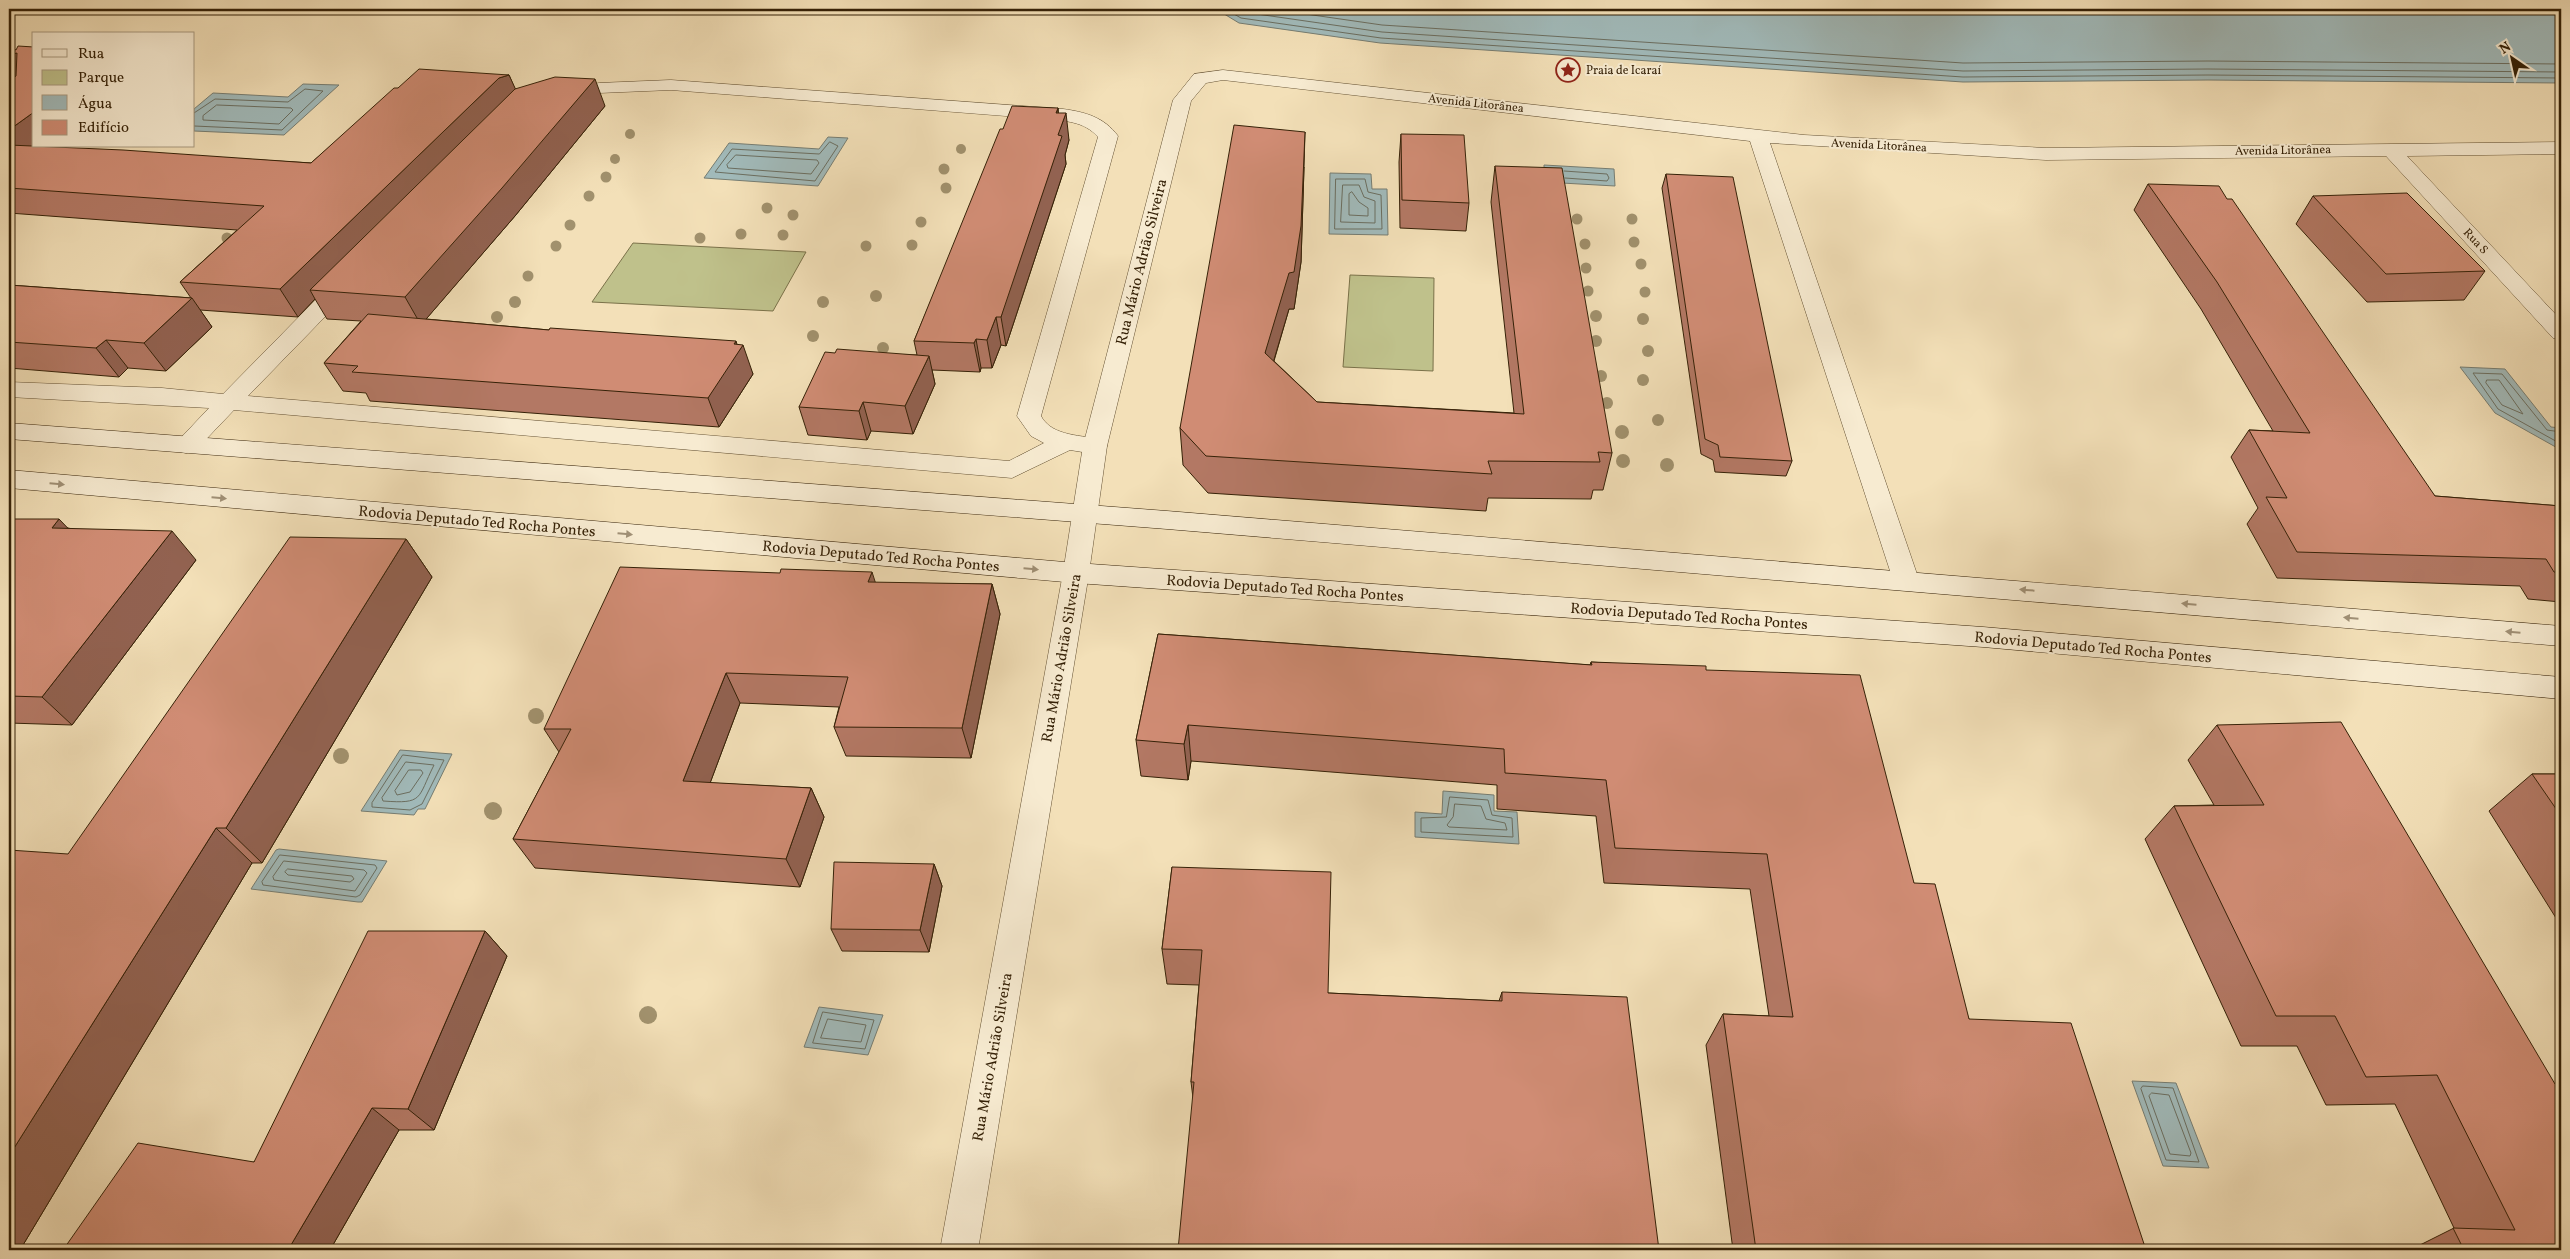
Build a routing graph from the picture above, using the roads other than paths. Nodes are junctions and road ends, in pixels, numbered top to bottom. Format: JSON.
{"nodes":[{"id":1,"x":1200,"y":78,"type":"joint"},
{"id":2,"x":544,"y":99,"type":"edge"},
{"id":3,"x":1758,"y":135,"type":"junction"},
{"id":4,"x":2561,"y":148,"type":"edge"},
{"id":5,"x":2390,"y":149,"type":"junction"},
{"id":6,"x":358,"y":270,"type":"edge"},
{"id":7,"x":2561,"y":333,"type":"edge"},
{"id":8,"x":9,"y":390,"type":"edge"},
{"id":9,"x":226,"y":403,"type":"junction"},
{"id":10,"x":9,"y":431,"type":"edge"},
{"id":11,"x":1068,"y":441,"type":"junction"},
{"id":12,"x":186,"y":445,"type":"junction"},
{"id":13,"x":1094,"y":446,"type":"junction"},
{"id":14,"x":9,"y":479,"type":"edge"},
{"id":15,"x":1083,"y":513,"type":"junction"},
{"id":16,"x":1076,"y":573,"type":"junction"},
{"id":17,"x":1906,"y":580,"type":"junction"},
{"id":18,"x":2561,"y":636,"type":"edge"},
{"id":19,"x":2561,"y":688,"type":"edge"},
{"id":20,"x":959,"y":1250,"type":"edge"}],
"edges":[{"from":1,"to":3,"type":"main road","name":"Avenida Litorânea"},
{"from":1,"to":13,"type":"main road","name":"Rua Mário Adrião Silveira"},
{"from":2,"to":11,"type":"main road"},
{"from":3,"to":5,"type":"main road","name":"Avenida Litorânea"},
{"from":3,"to":17,"type":"main road"},
{"from":4,"to":5,"type":"main road","name":"Avenida Litorânea"},
{"from":5,"to":7,"type":"main road","name":"Rua S"},
{"from":6,"to":9,"type":"main road"},
{"from":8,"to":9,"type":"main road"},
{"from":9,"to":11,"type":"main road"},
{"from":9,"to":12,"type":"main road"},
{"from":10,"to":12,"type":"main road"},
{"from":11,"to":13,"type":"main road"},
{"from":12,"to":15,"type":"main road"},
{"from":13,"to":15,"type":"main road","name":"Rua Mário Adrião Silveira"},
{"from":14,"to":16,"type":"main road","name":"Rodovia Deputado Ted Rocha Pontes","one_way":true},
{"from":15,"to":16,"type":"main road","name":"Rua Mário Adrião Silveira"},
{"from":15,"to":17,"type":"main road"},
{"from":16,"to":19,"type":"main road","name":"Rodovia Deputado Ted Rocha Pontes"},
{"from":16,"to":20,"type":"main road","name":"Rua Mário Adrião Silveira"},
{"from":18,"to":17,"type":"main road","one_way":true}]}
